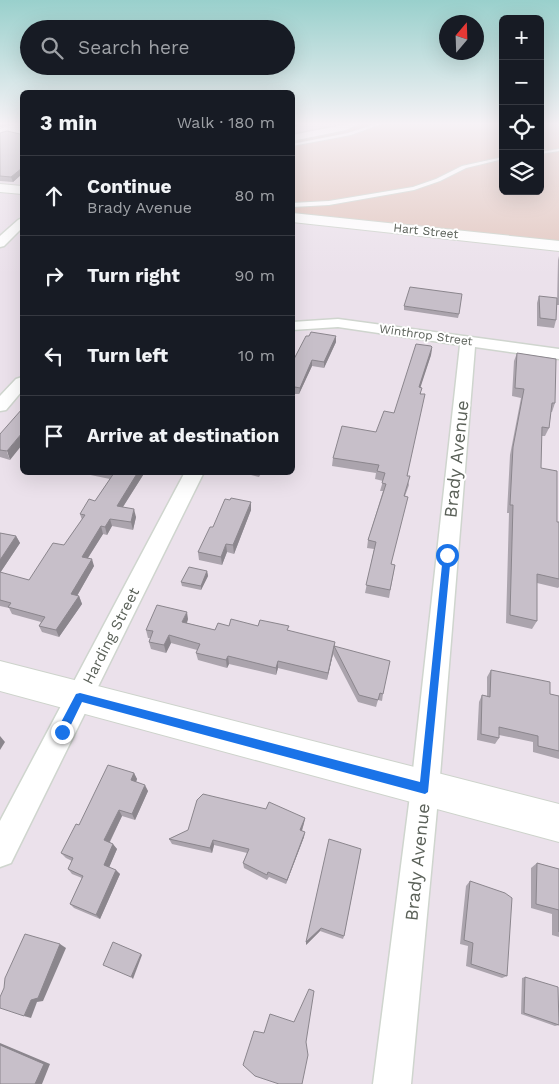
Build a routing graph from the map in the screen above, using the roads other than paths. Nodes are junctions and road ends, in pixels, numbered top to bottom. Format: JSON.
{"nodes":[{"id":1,"x":450,"y":175,"type":"edge"},
{"id":2,"x":0,"y":188,"type":"edge"},
{"id":3,"x":20,"y":190,"type":"edge"},
{"id":4,"x":295,"y":205,"type":"edge"},
{"id":5,"x":295,"y":217,"type":"edge"},
{"id":6,"x":20,"y":224,"type":"edge"},
{"id":7,"x":0,"y":243,"type":"edge"},
{"id":8,"x":559,"y":246,"type":"edge"},
{"id":9,"x":295,"y":326,"type":"edge"},
{"id":10,"x":468,"y":341,"type":"junction"},
{"id":11,"x":559,"y":354,"type":"edge"},
{"id":12,"x":20,"y":384,"type":"edge"},
{"id":13,"x":0,"y":406,"type":"edge"},
{"id":14,"x":193,"y":475,"type":"edge"},
{"id":15,"x":0,"y":676,"type":"edge"},
{"id":16,"x":80,"y":697,"type":"junction"},
{"id":17,"x":425,"y":788,"type":"junction"},
{"id":18,"x":559,"y":823,"type":"edge"},
{"id":19,"x":0,"y":852,"type":"edge"},
{"id":20,"x":392,"y":1084,"type":"edge"}],
"edges":[{"from":1,"to":4,"type":"lane"},
{"from":2,"to":3,"type":"street"},
{"from":5,"to":8,"type":"street","name":"Hart Street"},
{"from":6,"to":7,"type":"street"},
{"from":9,"to":10,"type":"street","name":"Winthrop Street"},
{"from":10,"to":11,"type":"street","name":"Winthrop Street"},
{"from":10,"to":17,"type":"street","name":"Brady Avenue"},
{"from":12,"to":13,"type":"street"},
{"from":14,"to":16,"type":"street","name":"Harding Street"},
{"from":15,"to":16,"type":"street"},
{"from":16,"to":17,"type":"street"},
{"from":16,"to":19,"type":"street","name":"Harding Street"},
{"from":17,"to":18,"type":"street"},
{"from":17,"to":20,"type":"street","name":"Brady Avenue"}]}
